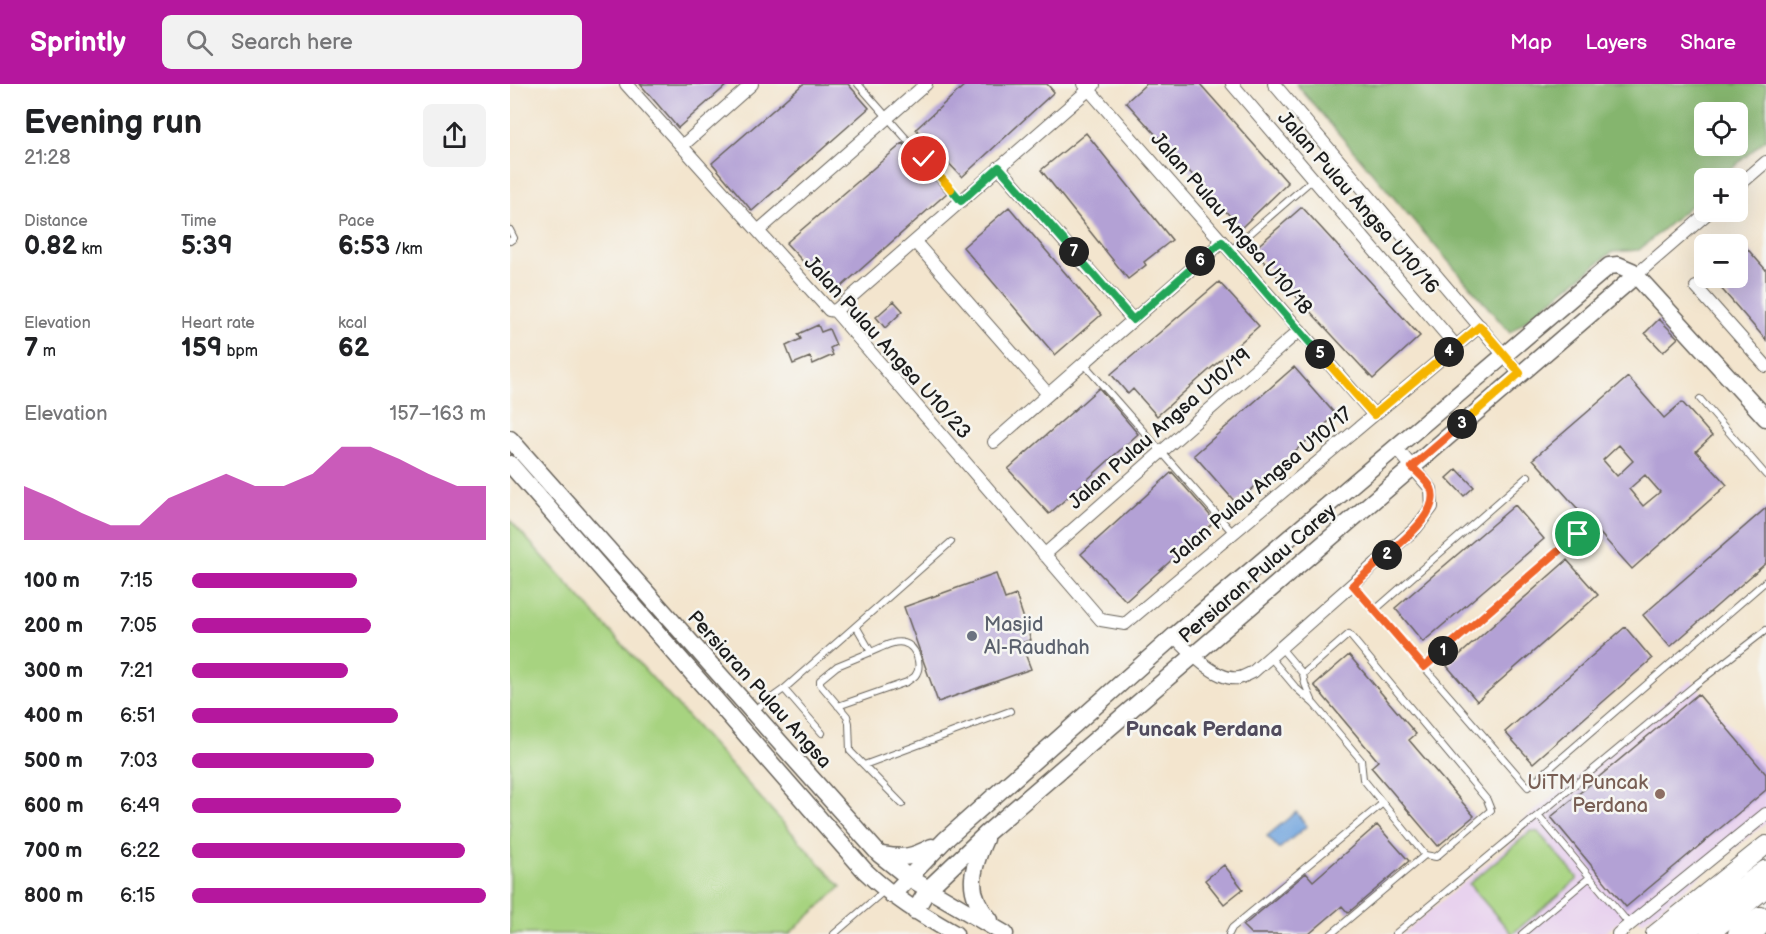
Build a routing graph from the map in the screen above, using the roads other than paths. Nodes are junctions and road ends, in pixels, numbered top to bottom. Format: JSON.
{"nodes":[{"id":1,"x":626,"y":84,"type":"edge"},
{"id":2,"x":752,"y":84,"type":"edge"},
{"id":3,"x":858,"y":84,"type":"edge"},
{"id":4,"x":926,"y":84,"type":"edge"},
{"id":5,"x":1232,"y":84,"type":"edge"},
{"id":6,"x":1274,"y":84,"type":"edge"},
{"id":7,"x":1089,"y":86,"type":"edge"},
{"id":8,"x":888,"y":117,"type":"junction"},
{"id":9,"x":682,"y":146,"type":"junction"},
{"id":10,"x":1766,"y":162,"type":"edge"},
{"id":11,"x":999,"y":167,"type":"junction"},
{"id":12,"x":1313,"y":178,"type":"junction"},
{"id":13,"x":1748,"y":178,"type":"edge"},
{"id":14,"x":961,"y":201,"type":"junction"},
{"id":15,"x":1697,"y":222,"type":"edge"},
{"id":16,"x":510,"y":230,"type":"edge"},
{"id":17,"x":758,"y":231,"type":"junction"},
{"id":18,"x":510,"y":241,"type":"edge"},
{"id":19,"x":915,"y":242,"type":"junction"},
{"id":20,"x":1226,"y":246,"type":"junction"},
{"id":21,"x":1636,"y":275,"type":"junction"},
{"id":22,"x":1697,"y":288,"type":"edge"},
{"id":23,"x":835,"y":311,"type":"junction"},
{"id":24,"x":1133,"y":320,"type":"junction"},
{"id":25,"x":1480,"y":326,"type":"junction"},
{"id":26,"x":1300,"y":330,"type":"junction"},
{"id":27,"x":1456,"y":346,"type":"junction"},
{"id":28,"x":1505,"y":356,"type":"junction"},
{"id":29,"x":1084,"y":363,"type":"junction"},
{"id":30,"x":1766,"y":366,"type":"edge"},
{"id":31,"x":1520,"y":373,"type":"junction"},
{"id":32,"x":1048,"y":394,"type":"junction"},
{"id":33,"x":1700,"y":399,"type":"dead end"},
{"id":34,"x":1374,"y":415,"type":"junction"},
{"id":35,"x":1766,"y":418,"type":"edge"},
{"id":36,"x":510,"y":440,"type":"edge"},
{"id":37,"x":994,"y":442,"type":"dead end"},
{"id":38,"x":1397,"y":449,"type":"junction"},
{"id":39,"x":1161,"y":452,"type":"junction"},
{"id":40,"x":510,"y":464,"type":"edge"},
{"id":41,"x":1412,"y":467,"type":"junction"},
{"id":42,"x":1766,"y":475,"type":"edge"},
{"id":43,"x":1528,"y":476,"type":"dead end"},
{"id":44,"x":1233,"y":533,"type":"junction"},
{"id":45,"x":1578,"y":534,"type":"dead end"},
{"id":46,"x":951,"y":542,"type":"dead end"},
{"id":47,"x":1044,"y":555,"type":"junction"},
{"id":48,"x":1766,"y":581,"type":"edge"},
{"id":49,"x":1353,"y":585,"type":"junction"},
{"id":50,"x":1376,"y":610,"type":"junction"},
{"id":51,"x":1125,"y":624,"type":"joint"},
{"id":52,"x":856,"y":626,"type":"junction"},
{"id":53,"x":1766,"y":630,"type":"edge"},
{"id":54,"x":1174,"y":636,"type":"junction"},
{"id":55,"x":1281,"y":648,"type":"junction"},
{"id":56,"x":872,"y":652,"type":"junction"},
{"id":57,"x":1192,"y":656,"type":"junction"},
{"id":58,"x":1270,"y":657,"type":"junction"},
{"id":59,"x":1424,"y":667,"type":"junction"},
{"id":60,"x":1303,"y":674,"type":"junction"},
{"id":61,"x":784,"y":689,"type":"junction"},
{"id":62,"x":1314,"y":704,"type":"junction"},
{"id":63,"x":838,"y":706,"type":"junction"},
{"id":64,"x":1010,"y":711,"type":"dead end"},
{"id":65,"x":752,"y":712,"type":"junction"},
{"id":66,"x":822,"y":733,"type":"dead end"},
{"id":67,"x":864,"y":765,"type":"junction"},
{"id":68,"x":1383,"y":803,"type":"junction"},
{"id":69,"x":902,"y":804,"type":"dead end"},
{"id":70,"x":1766,"y":814,"type":"edge"},
{"id":71,"x":1539,"y":816,"type":"junction"},
{"id":72,"x":987,"y":833,"type":"junction"},
{"id":73,"x":945,"y":840,"type":"junction"},
{"id":74,"x":1766,"y":844,"type":"edge"},
{"id":75,"x":879,"y":854,"type":"junction"},
{"id":76,"x":1425,"y":855,"type":"junction"},
{"id":77,"x":1766,"y":871,"type":"edge"},
{"id":78,"x":908,"y":877,"type":"junction"},
{"id":79,"x":1590,"y":877,"type":"junction"},
{"id":80,"x":1766,"y":888,"type":"edge"},
{"id":81,"x":928,"y":889,"type":"junction"},
{"id":82,"x":889,"y":893,"type":"junction"},
{"id":83,"x":915,"y":911,"type":"junction"},
{"id":84,"x":1766,"y":912,"type":"edge"},
{"id":85,"x":1766,"y":918,"type":"edge"},
{"id":86,"x":1630,"y":925,"type":"junction"},
{"id":87,"x":1003,"y":932,"type":"edge"},
{"id":88,"x":834,"y":934,"type":"edge"},
{"id":89,"x":955,"y":934,"type":"edge"},
{"id":90,"x":1229,"y":934,"type":"edge"},
{"id":91,"x":1331,"y":934,"type":"edge"},
{"id":92,"x":1395,"y":934,"type":"edge"},
{"id":93,"x":1522,"y":934,"type":"edge"},
{"id":94,"x":1618,"y":934,"type":"edge"},
{"id":95,"x":1654,"y":934,"type":"edge"},
{"id":96,"x":1680,"y":934,"type":"edge"},
{"id":97,"x":1708,"y":934,"type":"edge"},
{"id":98,"x":1737,"y":934,"type":"edge"},
{"id":99,"x":1751,"y":934,"type":"edge"}],
"edges":[{"from":1,"to":9,"type":"street","name":"Jalan Pulau Angsa U10/23"},
{"from":2,"to":9,"type":"street"},
{"from":3,"to":8,"type":"lane"},
{"from":4,"to":8,"type":"street"},
{"from":5,"to":12,"type":"street","name":"Jalan Pulau Angsa U10/16"},
{"from":6,"to":25,"type":"street"},
{"from":7,"to":11,"type":"street"},
{"from":7,"to":20,"type":"street","name":"Jalan Pulau Angsa U10/18"},
{"from":8,"to":14,"type":"lane"},
{"from":8,"to":17,"type":"street"},
{"from":9,"to":17,"type":"street","name":"Jalan Pulau Angsa U10/23"},
{"from":10,"to":13,"type":"street"},
{"from":11,"to":14,"type":"street"},
{"from":11,"to":24,"type":"street"},
{"from":12,"to":20,"type":"lane"},
{"from":12,"to":27,"type":"street","name":"Jalan Pulau Angsa U10/16"},
{"from":14,"to":19,"type":"street"},
{"from":15,"to":21,"type":"street"},
{"from":16,"to":18,"type":"lane"},
{"from":17,"to":23,"type":"street","name":"Jalan Pulau Angsa U10/23"},
{"from":19,"to":23,"type":"street"},
{"from":19,"to":32,"type":"street"},
{"from":20,"to":24,"type":"street"},
{"from":20,"to":26,"type":"street","name":"Jalan Pulau Angsa U10/18"},
{"from":21,"to":28,"type":"street","name":"Persiaran Pulau Carey"},
{"from":21,"to":31,"type":"street","name":"Persiaran Pulau Carey"},
{"from":21,"to":35,"type":"street"},
{"from":22,"to":30,"type":"street"},
{"from":23,"to":47,"type":"street","name":"Jalan Pulau Angsa U10/23"},
{"from":24,"to":29,"type":"street"},
{"from":25,"to":27,"type":"street","name":"Jalan Pulau Angsa U10/17"},
{"from":25,"to":28,"type":"street"},
{"from":26,"to":34,"type":"street","name":"Jalan Pulau Angsa U10/18"},
{"from":26,"to":39,"type":"street","name":"Jalan Pulau Angsa U10/19"},
{"from":27,"to":34,"type":"street","name":"Jalan Pulau Angsa U10/17"},
{"from":28,"to":31,"type":"street"},
{"from":28,"to":38,"type":"street","name":"Persiaran Pulau Carey"},
{"from":29,"to":32,"type":"street"},
{"from":29,"to":39,"type":"lane"},
{"from":31,"to":41,"type":"street","name":"Persiaran Pulau Carey"},
{"from":32,"to":37,"type":"street"},
{"from":33,"to":42,"type":"lane"},
{"from":34,"to":44,"type":"street","name":"Jalan Pulau Angsa U10/17"},
{"from":36,"to":65,"type":"street","name":"Persiaran Pulau Angsa"},
{"from":38,"to":41,"type":"street"},
{"from":38,"to":54,"type":"street","name":"Persiaran Pulau Carey"},
{"from":39,"to":44,"type":"lane"},
{"from":39,"to":47,"type":"street","name":"Jalan Pulau Angsa U10/19"},
{"from":40,"to":82,"type":"street","name":"Persiaran Pulau Angsa"},
{"from":41,"to":49,"type":"street"},
{"from":41,"to":57,"type":"street","name":"Persiaran Pulau Carey"},
{"from":43,"to":50,"type":"lane"},
{"from":44,"to":51,"type":"street","name":"Jalan Pulau Angsa U10/17"},
{"from":45,"to":59,"type":"lane"},
{"from":46,"to":52,"type":"lane"},
{"from":47,"to":51,"type":"street","name":"Jalan Pulau Angsa U10/23"},
{"from":48,"to":59,"type":"lane"},
{"from":49,"to":50,"type":"lane"},
{"from":49,"to":55,"type":"street"},
{"from":50,"to":59,"type":"lane"},
{"from":52,"to":56,"type":"lane"},
{"from":52,"to":61,"type":"lane"},
{"from":53,"to":71,"type":"lane"},
{"from":54,"to":57,"type":"street"},
{"from":54,"to":73,"type":"street","name":"Persiaran Pulau Carey"},
{"from":55,"to":58,"type":"street"},
{"from":55,"to":60,"type":"lane"},
{"from":56,"to":63,"type":"lane"},
{"from":56,"to":63,"type":"lane"},
{"from":57,"to":58,"type":"street"},
{"from":57,"to":72,"type":"street","name":"Persiaran Pulau Carey"},
{"from":58,"to":62,"type":"lane"},
{"from":60,"to":62,"type":"lane"},
{"from":60,"to":76,"type":"lane"},
{"from":61,"to":65,"type":"lane"},
{"from":61,"to":66,"type":"lane"},
{"from":62,"to":68,"type":"lane"},
{"from":63,"to":67,"type":"lane"},
{"from":64,"to":67,"type":"lane"},
{"from":65,"to":75,"type":"street","name":"Persiaran Pulau Angsa"},
{"from":67,"to":69,"type":"lane"},
{"from":68,"to":76,"type":"lane"},
{"from":68,"to":90,"type":"lane"},
{"from":70,"to":86,"type":"street"},
{"from":71,"to":79,"type":"lane"},
{"from":71,"to":92,"type":"lane"},
{"from":72,"to":81,"type":"street","name":"Persiaran Pulau Carey"},
{"from":72,"to":87,"type":"street"},
{"from":73,"to":75,"type":"street"},
{"from":73,"to":78,"type":"street","name":"Persiaran Pulau Carey"},
{"from":74,"to":95,"type":"main road"},
{"from":75,"to":78,"type":"street","name":"Persiaran Pulau Angsa"},
{"from":76,"to":91,"type":"lane"},
{"from":77,"to":96,"type":"highway"},
{"from":78,"to":81,"type":"street","name":"Persiaran Pulau Angsa"},
{"from":78,"to":82,"type":"street","name":"Persiaran Pulau Carey"},
{"from":79,"to":86,"type":"lane"},
{"from":79,"to":93,"type":"lane"},
{"from":80,"to":97,"type":"main road"},
{"from":81,"to":83,"type":"street","name":"Persiaran Pulau Carey"},
{"from":81,"to":87,"type":"street","name":"Persiaran Pulau Angsa"},
{"from":82,"to":83,"type":"street","name":"Persiaran Pulau Angsa"},
{"from":82,"to":88,"type":"lane"},
{"from":83,"to":89,"type":"street","name":"Persiaran Pulau Angsa"},
{"from":84,"to":98,"type":"main road"},
{"from":85,"to":99,"type":"highway"},
{"from":86,"to":94,"type":"street"}]}
